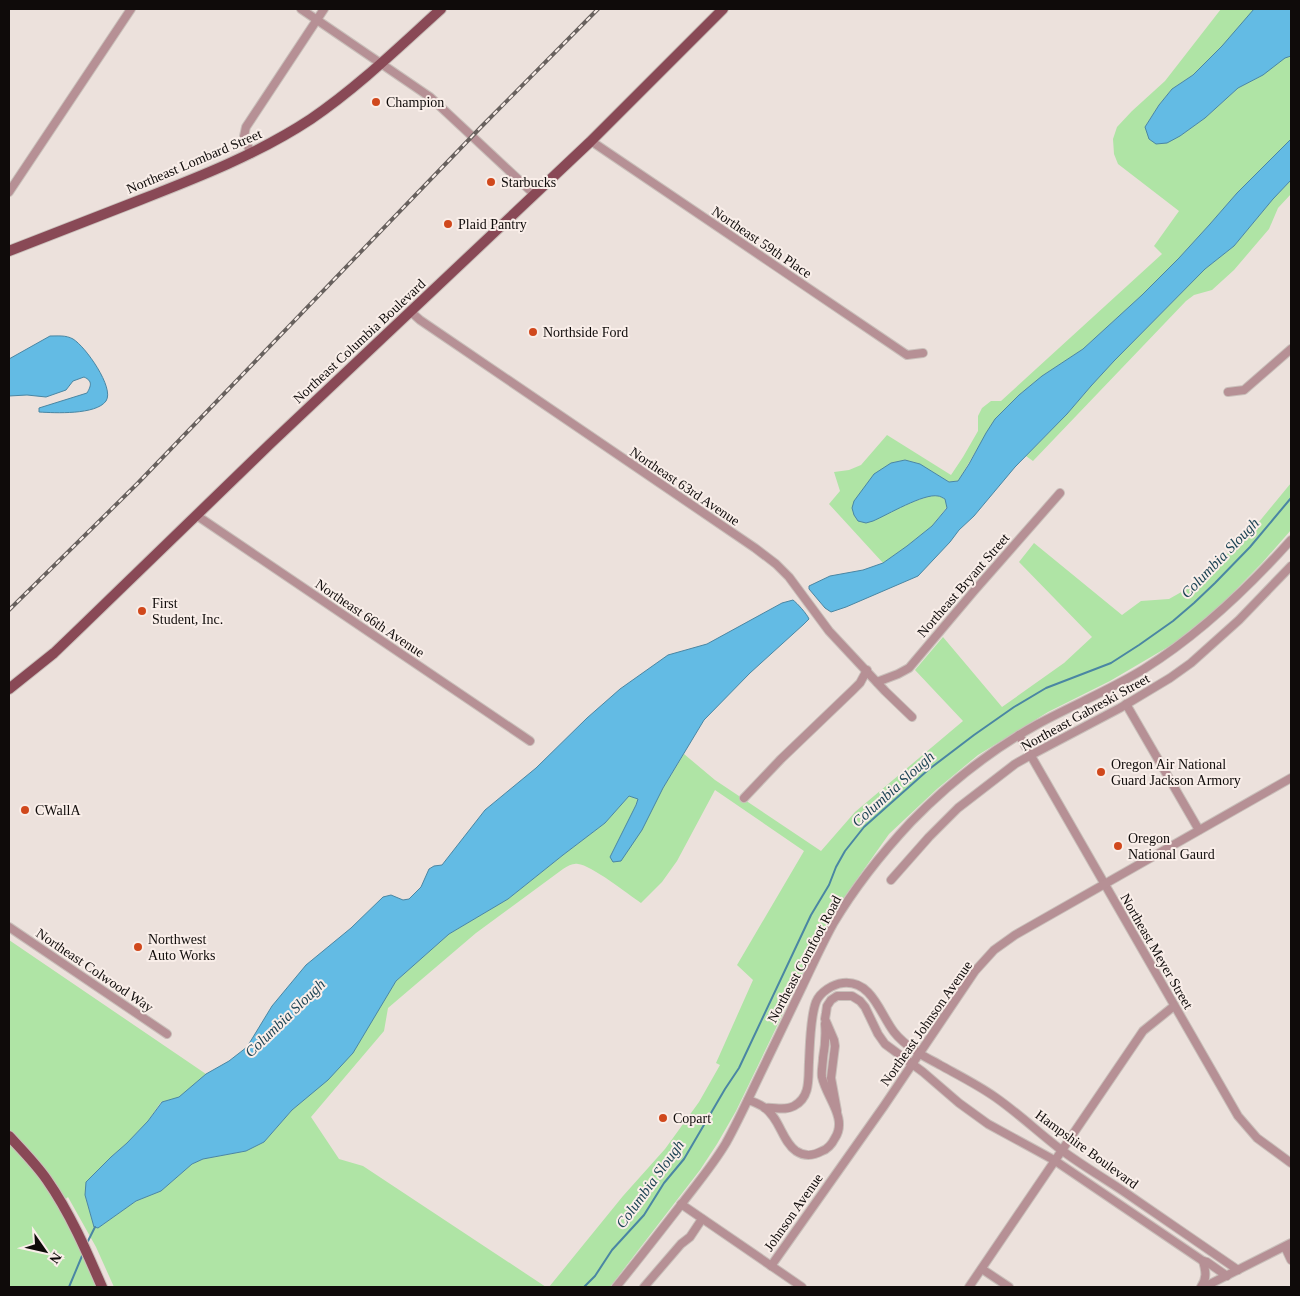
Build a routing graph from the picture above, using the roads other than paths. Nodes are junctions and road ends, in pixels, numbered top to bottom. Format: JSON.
{"nodes":[{"id":1,"x":131,"y":9,"type":"edge"},
{"id":2,"x":301,"y":9,"type":"edge"},
{"id":3,"x":324,"y":9,"type":"edge"},
{"id":4,"x":441,"y":9,"type":"edge"},
{"id":5,"x":724,"y":9,"type":"edge"},
{"id":6,"x":317,"y":19,"type":"junction"},
{"id":7,"x":382,"y":63,"type":"junction"},
{"id":8,"x":590,"y":141,"type":"junction"},
{"id":9,"x":250,"y":154,"type":"junction"},
{"id":10,"x":9,"y":192,"type":"edge"},
{"id":11,"x":534,"y":194,"type":"junction"},
{"id":12,"x":9,"y":251,"type":"edge"},
{"id":13,"x":411,"y":312,"type":"junction"},
{"id":14,"x":1291,"y":349,"type":"edge"},
{"id":15,"x":922,"y":353,"type":"dead end"},
{"id":16,"x":1228,"y":392,"type":"dead end"},
{"id":17,"x":1060,"y":493,"type":"dead end"},
{"id":18,"x":196,"y":515,"type":"junction"},
{"id":19,"x":1291,"y":540,"type":"edge"},
{"id":20,"x":1291,"y":566,"type":"edge"},
{"id":21,"x":867,"y":670,"type":"junction"},
{"id":22,"x":877,"y":682,"type":"junction"},
{"id":23,"x":9,"y":689,"type":"edge"},
{"id":24,"x":1126,"y":704,"type":"junction"},
{"id":25,"x":912,"y":717,"type":"dead end"},
{"id":26,"x":1019,"y":735,"type":"junction"},
{"id":27,"x":530,"y":741,"type":"dead end"},
{"id":28,"x":1031,"y":755,"type":"junction"},
{"id":29,"x":1291,"y":778,"type":"edge"},
{"id":30,"x":744,"y":798,"type":"dead end"},
{"id":31,"x":1199,"y":830,"type":"junction"},
{"id":32,"x":891,"y":880,"type":"dead end"},
{"id":33,"x":1104,"y":884,"type":"junction"},
{"id":34,"x":9,"y":927,"type":"edge"},
{"id":35,"x":1174,"y":1006,"type":"junction"},
{"id":36,"x":167,"y":1034,"type":"dead end"},
{"id":37,"x":918,"y":1053,"type":"junction"},
{"id":38,"x":912,"y":1064,"type":"junction"},
{"id":39,"x":748,"y":1100,"type":"junction"},
{"id":40,"x":765,"y":1108,"type":"junction"},
{"id":41,"x":9,"y":1136,"type":"edge"},
{"id":42,"x":1061,"y":1150,"type":"junction"},
{"id":43,"x":1054,"y":1160,"type":"junction"},
{"id":44,"x":1291,"y":1163,"type":"edge"},
{"id":45,"x":837,"y":1172,"type":"joint"},
{"id":46,"x":681,"y":1204,"type":"junction"},
{"id":47,"x":702,"y":1220,"type":"junction"},
{"id":48,"x":1288,"y":1245,"type":"edge"},
{"id":49,"x":1291,"y":1260,"type":"edge"},
{"id":50,"x":1202,"y":1261,"type":"junction"},
{"id":51,"x":771,"y":1266,"type":"junction"},
{"id":52,"x":982,"y":1269,"type":"junction"},
{"id":53,"x":1238,"y":1270,"type":"junction"},
{"id":54,"x":1227,"y":1276,"type":"junction"},
{"id":55,"x":102,"y":1287,"type":"edge"},
{"id":56,"x":616,"y":1287,"type":"edge"},
{"id":57,"x":644,"y":1287,"type":"edge"},
{"id":58,"x":802,"y":1287,"type":"edge"},
{"id":59,"x":969,"y":1287,"type":"edge"},
{"id":60,"x":1010,"y":1287,"type":"edge"},
{"id":61,"x":1203,"y":1287,"type":"edge"}],
"edges":[{"from":1,"to":10,"type":"street"},
{"from":2,"to":6,"type":"street"},
{"from":3,"to":6,"type":"street"},
{"from":4,"to":7,"type":"main road","name":"Northeast Lombard Street"},
{"from":5,"to":8,"type":"main road","name":"Northeast Columbia Boulevard"},
{"from":6,"to":7,"type":"street"},
{"from":6,"to":9,"type":"street"},
{"from":7,"to":9,"type":"main road","name":"Northeast Lombard Street"},
{"from":7,"to":11,"type":"street"},
{"from":8,"to":11,"type":"main road","name":"Northeast Columbia Boulevard"},
{"from":8,"to":15,"type":"street","name":"Northeast 59th Place"},
{"from":9,"to":12,"type":"main road","name":"Northeast Lombard Street"},
{"from":11,"to":13,"type":"main road","name":"Northeast Columbia Boulevard"},
{"from":13,"to":18,"type":"main road","name":"Northeast Columbia Boulevard"},
{"from":13,"to":21,"type":"street","name":"Northeast 63rd Avenue"},
{"from":14,"to":16,"type":"street"},
{"from":17,"to":22,"type":"street","name":"Northeast Bryant Street"},
{"from":18,"to":23,"type":"main road","name":"Northeast Columbia Boulevard"},
{"from":18,"to":27,"type":"street","name":"Northeast 66th Avenue"},
{"from":19,"to":26,"type":"street","name":"Northeast Cornfoot Road"},
{"from":20,"to":24,"type":"street","name":"Northeast Gabreski Street"},
{"from":21,"to":22,"type":"street","name":"Northeast 63rd Avenue"},
{"from":21,"to":30,"type":"street"},
{"from":22,"to":25,"type":"street","name":"Northeast 63rd Avenue"},
{"from":24,"to":28,"type":"street","name":"Northeast Gabreski Street"},
{"from":24,"to":31,"type":"street"},
{"from":26,"to":28,"type":"street","name":"Northeast Meyer Street"},
{"from":26,"to":39,"type":"street","name":"Northeast Cornfoot Road"},
{"from":28,"to":32,"type":"street","name":"Northeast Gabreski Street"},
{"from":28,"to":33,"type":"street","name":"Northeast Meyer Street"},
{"from":29,"to":31,"type":"street","name":"Northeast Johnson Avenue"},
{"from":31,"to":33,"type":"street","name":"Northeast Johnson Avenue"},
{"from":33,"to":35,"type":"street","name":"Northeast Meyer Street"},
{"from":33,"to":37,"type":"street","name":"Northeast Johnson Avenue"},
{"from":34,"to":36,"type":"street","name":"Northeast Colwood Way"},
{"from":35,"to":42,"type":"street"},
{"from":35,"to":44,"type":"street","name":"Northeast Meyer Street"},
{"from":37,"to":38,"type":"street","name":"Northeast Johnson Avenue"},
{"from":37,"to":40,"type":"street","name":"Hampshire Boulevard"},
{"from":37,"to":42,"type":"street","name":"Hampshire Boulevard"},
{"from":38,"to":40,"type":"street","name":"Hampshire Boulevard"},
{"from":38,"to":43,"type":"street","name":"Hampshire Boulevard"},
{"from":38,"to":45,"type":"street","name":"Northeast Johnson Avenue"},
{"from":39,"to":40,"type":"street"},
{"from":39,"to":46,"type":"street","name":"Northeast Cornfoot Road"},
{"from":41,"to":55,"type":"main road"},
{"from":42,"to":43,"type":"street"},
{"from":42,"to":53,"type":"street","name":"Hampshire Boulevard"},
{"from":43,"to":50,"type":"street","name":"Hampshire Boulevard"},
{"from":43,"to":52,"type":"street"},
{"from":45,"to":51,"type":"street","name":"Johnson Avenue"},
{"from":46,"to":47,"type":"street"},
{"from":46,"to":56,"type":"street","name":"Northeast Cornfoot Road"},
{"from":47,"to":51,"type":"street"},
{"from":47,"to":57,"type":"street"},
{"from":48,"to":49,"type":"street"},
{"from":48,"to":53,"type":"street"},
{"from":50,"to":54,"type":"street","name":"Hampshire Boulevard"},
{"from":50,"to":61,"type":"street"},
{"from":51,"to":58,"type":"street"},
{"from":52,"to":59,"type":"street"},
{"from":52,"to":60,"type":"street"},
{"from":53,"to":54,"type":"street"},
{"from":54,"to":61,"type":"street"}]}
